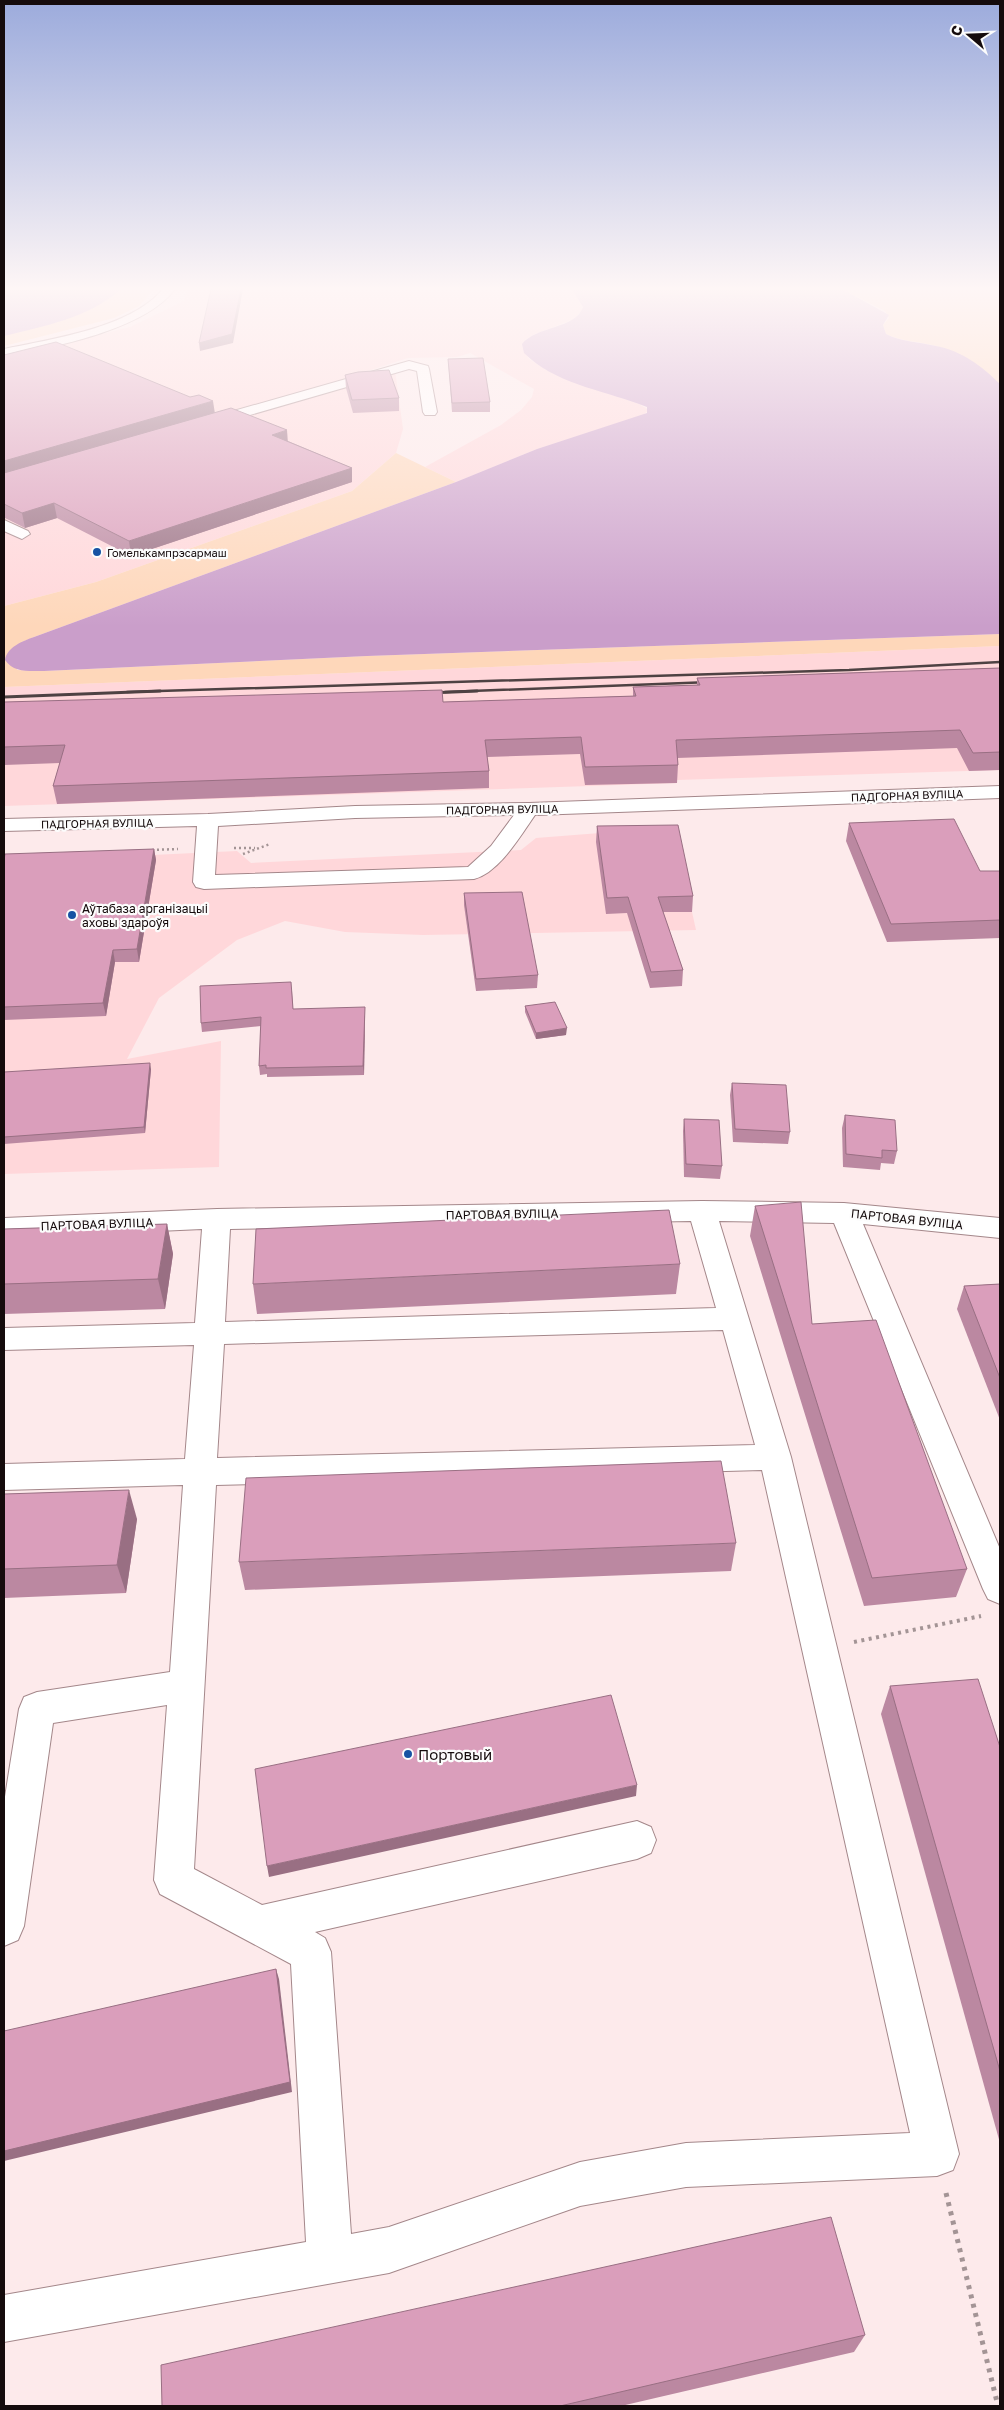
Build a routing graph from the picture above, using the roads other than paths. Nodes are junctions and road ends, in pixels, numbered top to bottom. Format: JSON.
{"nodes":[{"id":1,"x":281,"y":401,"type":"edge"},
{"id":2,"x":428,"y":401,"type":"edge"},
{"id":3,"x":430,"y":412,"type":"dead end"},
{"id":4,"x":192,"y":427,"type":"edge"},
{"id":5,"x":4,"y":525,"type":"edge"},
{"id":6,"x":22,"y":534,"type":"edge"},
{"id":7,"x":1000,"y":792,"type":"edge"},
{"id":8,"x":529,"y":809,"type":"junction"},
{"id":9,"x":208,"y":820,"type":"junction"},
{"id":10,"x":4,"y":825,"type":"edge"},
{"id":11,"x":702,"y":1211,"type":"junction"},
{"id":12,"x":844,"y":1212,"type":"junction"},
{"id":13,"x":218,"y":1219,"type":"junction"},
{"id":14,"x":4,"y":1228,"type":"edge"},
{"id":15,"x":1000,"y":1228,"type":"edge"},
{"id":16,"x":734,"y":1319,"type":"junction"},
{"id":17,"x":210,"y":1334,"type":"junction"},
{"id":18,"x":4,"y":1339,"type":"edge"},
{"id":19,"x":774,"y":1457,"type":"junction"},
{"id":20,"x":201,"y":1472,"type":"junction"},
{"id":21,"x":4,"y":1477,"type":"edge"},
{"id":22,"x":996,"y":1602,"type":"edge"},
{"id":23,"x":187,"y":1686,"type":"junction"},
{"id":24,"x":637,"y":1840,"type":"dead end"},
{"id":25,"x":260,"y":1925,"type":"junction"},
{"id":26,"x":4,"y":1926,"type":"edge"},
{"id":27,"x":330,"y":2260,"type":"junction"},
{"id":28,"x":4,"y":2319,"type":"edge"}],
"edges":[{"from":1,"to":4,"type":"street"},
{"from":2,"to":3,"type":"street"},
{"from":5,"to":6,"type":"street"},
{"from":7,"to":8,"type":"street","name":"ПАДГОРНАЯ ВУЛІЦА"},
{"from":8,"to":9,"type":"street","name":"ПАДГОРНАЯ ВУЛІЦА"},
{"from":8,"to":9,"type":"street"},
{"from":9,"to":10,"type":"street","name":"ПАДГОРНАЯ ВУЛІЦА"},
{"from":11,"to":12,"type":"street","name":"ПАРТОВАЯ ВУЛІЦА"},
{"from":11,"to":13,"type":"street","name":"ПАРТОВАЯ ВУЛІЦА"},
{"from":11,"to":16,"type":"street"},
{"from":12,"to":15,"type":"street","name":"ПАРТОВАЯ ВУЛІЦА"},
{"from":12,"to":22,"type":"street"},
{"from":13,"to":14,"type":"street","name":"ПАРТОВАЯ ВУЛІЦА"},
{"from":13,"to":17,"type":"street"},
{"from":16,"to":17,"type":"street"},
{"from":16,"to":19,"type":"street"},
{"from":17,"to":18,"type":"street"},
{"from":17,"to":20,"type":"street"},
{"from":19,"to":20,"type":"street"},
{"from":19,"to":27,"type":"street"},
{"from":20,"to":21,"type":"street"},
{"from":20,"to":23,"type":"street"},
{"from":23,"to":25,"type":"street"},
{"from":23,"to":26,"type":"street"},
{"from":24,"to":25,"type":"street"},
{"from":25,"to":27,"type":"street"},
{"from":27,"to":28,"type":"street"}]}
